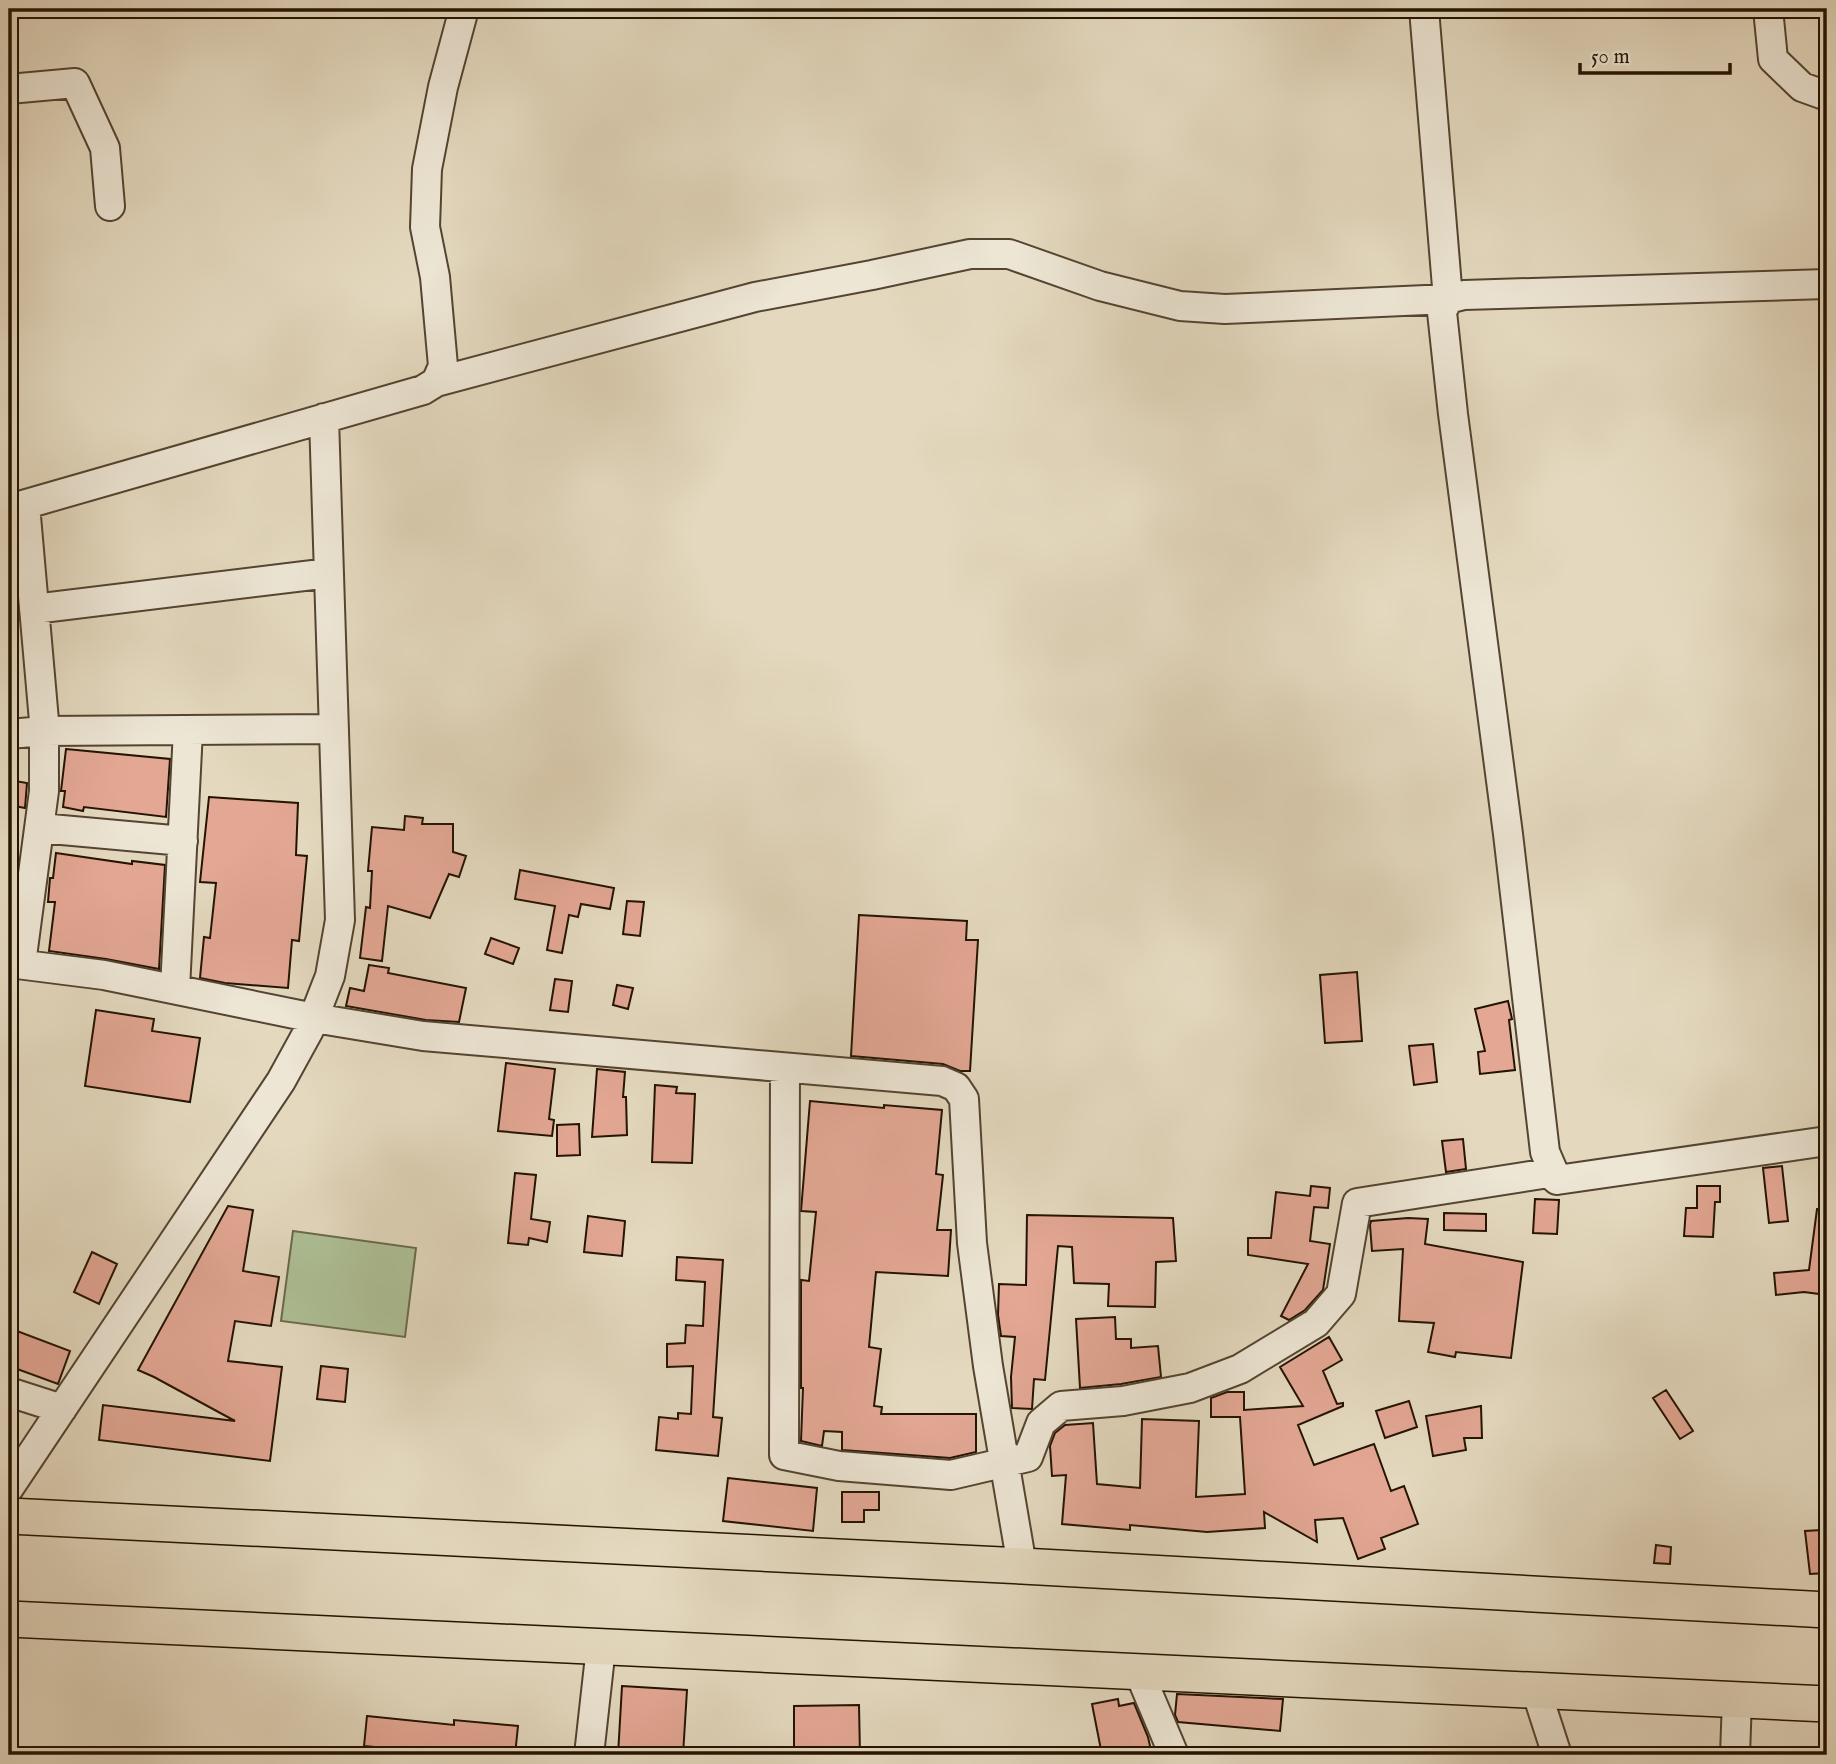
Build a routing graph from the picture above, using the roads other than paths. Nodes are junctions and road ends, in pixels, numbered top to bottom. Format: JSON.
{"nodes":[{"id":1,"x":464,"y":9,"type":"edge"},
{"id":2,"x":1424,"y":9,"type":"edge"},
{"id":3,"x":1768,"y":9,"type":"edge"},
{"id":4,"x":9,"y":89,"type":"edge"},
{"id":5,"x":1827,"y":96,"type":"edge"},
{"id":6,"x":110,"y":206,"type":"dead end"},
{"id":7,"x":1827,"y":284,"type":"edge"},
{"id":8,"x":1448,"y":299,"type":"junction"},
{"id":9,"x":436,"y":382,"type":"junction"},
{"id":10,"x":324,"y":418,"type":"junction"},
{"id":11,"x":17,"y":507,"type":"edge"},
{"id":12,"x":329,"y":573,"type":"junction"},
{"id":13,"x":34,"y":609,"type":"junction"},
{"id":14,"x":334,"y":729,"type":"junction"},
{"id":15,"x":188,"y":730,"type":"junction"},
{"id":16,"x":44,"y":731,"type":"junction"},
{"id":17,"x":9,"y":734,"type":"edge"},
{"id":18,"x":40,"y":828,"type":"junction"},
{"id":19,"x":183,"y":841,"type":"junction"},
{"id":20,"x":15,"y":963,"type":"edge"},
{"id":21,"x":175,"y":989,"type":"junction"},
{"id":22,"x":314,"y":1018,"type":"junction"},
{"id":23,"x":785,"y":1068,"type":"junction"},
{"id":24,"x":1827,"y":1141,"type":"edge"},
{"id":25,"x":1557,"y":1180,"type":"junction"},
{"id":26,"x":9,"y":1392,"type":"edge"},
{"id":27,"x":62,"y":1409,"type":"junction"},
{"id":28,"x":1005,"y":1462,"type":"junction"},
{"id":29,"x":9,"y":1488,"type":"edge"},
{"id":30,"x":9,"y":1516,"type":"edge"},
{"id":31,"x":1022,"y":1566,"type":"junction"},
{"id":32,"x":1827,"y":1610,"type":"edge"},
{"id":33,"x":9,"y":1619,"type":"edge"},
{"id":34,"x":601,"y":1647,"type":"junction"},
{"id":35,"x":1139,"y":1672,"type":"junction"},
{"id":36,"x":1536,"y":1690,"type":"junction"},
{"id":37,"x":1737,"y":1699,"type":"junction"},
{"id":38,"x":1827,"y":1704,"type":"edge"},
{"id":39,"x":589,"y":1755,"type":"edge"},
{"id":40,"x":1174,"y":1755,"type":"edge"},
{"id":41,"x":1557,"y":1755,"type":"edge"},
{"id":42,"x":1735,"y":1755,"type":"edge"}],
"edges":[{"from":1,"to":9,"type":"street"},
{"from":2,"to":8,"type":"street"},
{"from":3,"to":5,"type":"street"},
{"from":4,"to":6,"type":"street"},
{"from":7,"to":8,"type":"street"},
{"from":8,"to":9,"type":"street"},
{"from":8,"to":25,"type":"street"},
{"from":9,"to":10,"type":"street"},
{"from":10,"to":11,"type":"street"},
{"from":10,"to":12,"type":"street"},
{"from":11,"to":13,"type":"street"},
{"from":12,"to":13,"type":"street"},
{"from":12,"to":14,"type":"street"},
{"from":13,"to":16,"type":"street"},
{"from":14,"to":15,"type":"street"},
{"from":14,"to":22,"type":"street"},
{"from":15,"to":16,"type":"street"},
{"from":15,"to":19,"type":"street"},
{"from":16,"to":17,"type":"street"},
{"from":16,"to":18,"type":"street"},
{"from":18,"to":19,"type":"street"},
{"from":18,"to":20,"type":"street"},
{"from":19,"to":21,"type":"street"},
{"from":20,"to":21,"type":"street"},
{"from":21,"to":22,"type":"street"},
{"from":22,"to":23,"type":"street"},
{"from":22,"to":27,"type":"street"},
{"from":23,"to":28,"type":"street"},
{"from":23,"to":28,"type":"street"},
{"from":24,"to":25,"type":"street"},
{"from":25,"to":28,"type":"street"},
{"from":26,"to":27,"type":"street"},
{"from":27,"to":29,"type":"street"},
{"from":28,"to":31,"type":"street"},
{"from":30,"to":31,"type":"main road"},
{"from":31,"to":32,"type":"main road"},
{"from":33,"to":34,"type":"main road"},
{"from":34,"to":35,"type":"main road"},
{"from":34,"to":39,"type":"street"},
{"from":35,"to":36,"type":"main road"},
{"from":35,"to":40,"type":"street"},
{"from":36,"to":37,"type":"main road"},
{"from":36,"to":41,"type":"street"},
{"from":37,"to":38,"type":"main road"},
{"from":37,"to":42,"type":"street"}]}
